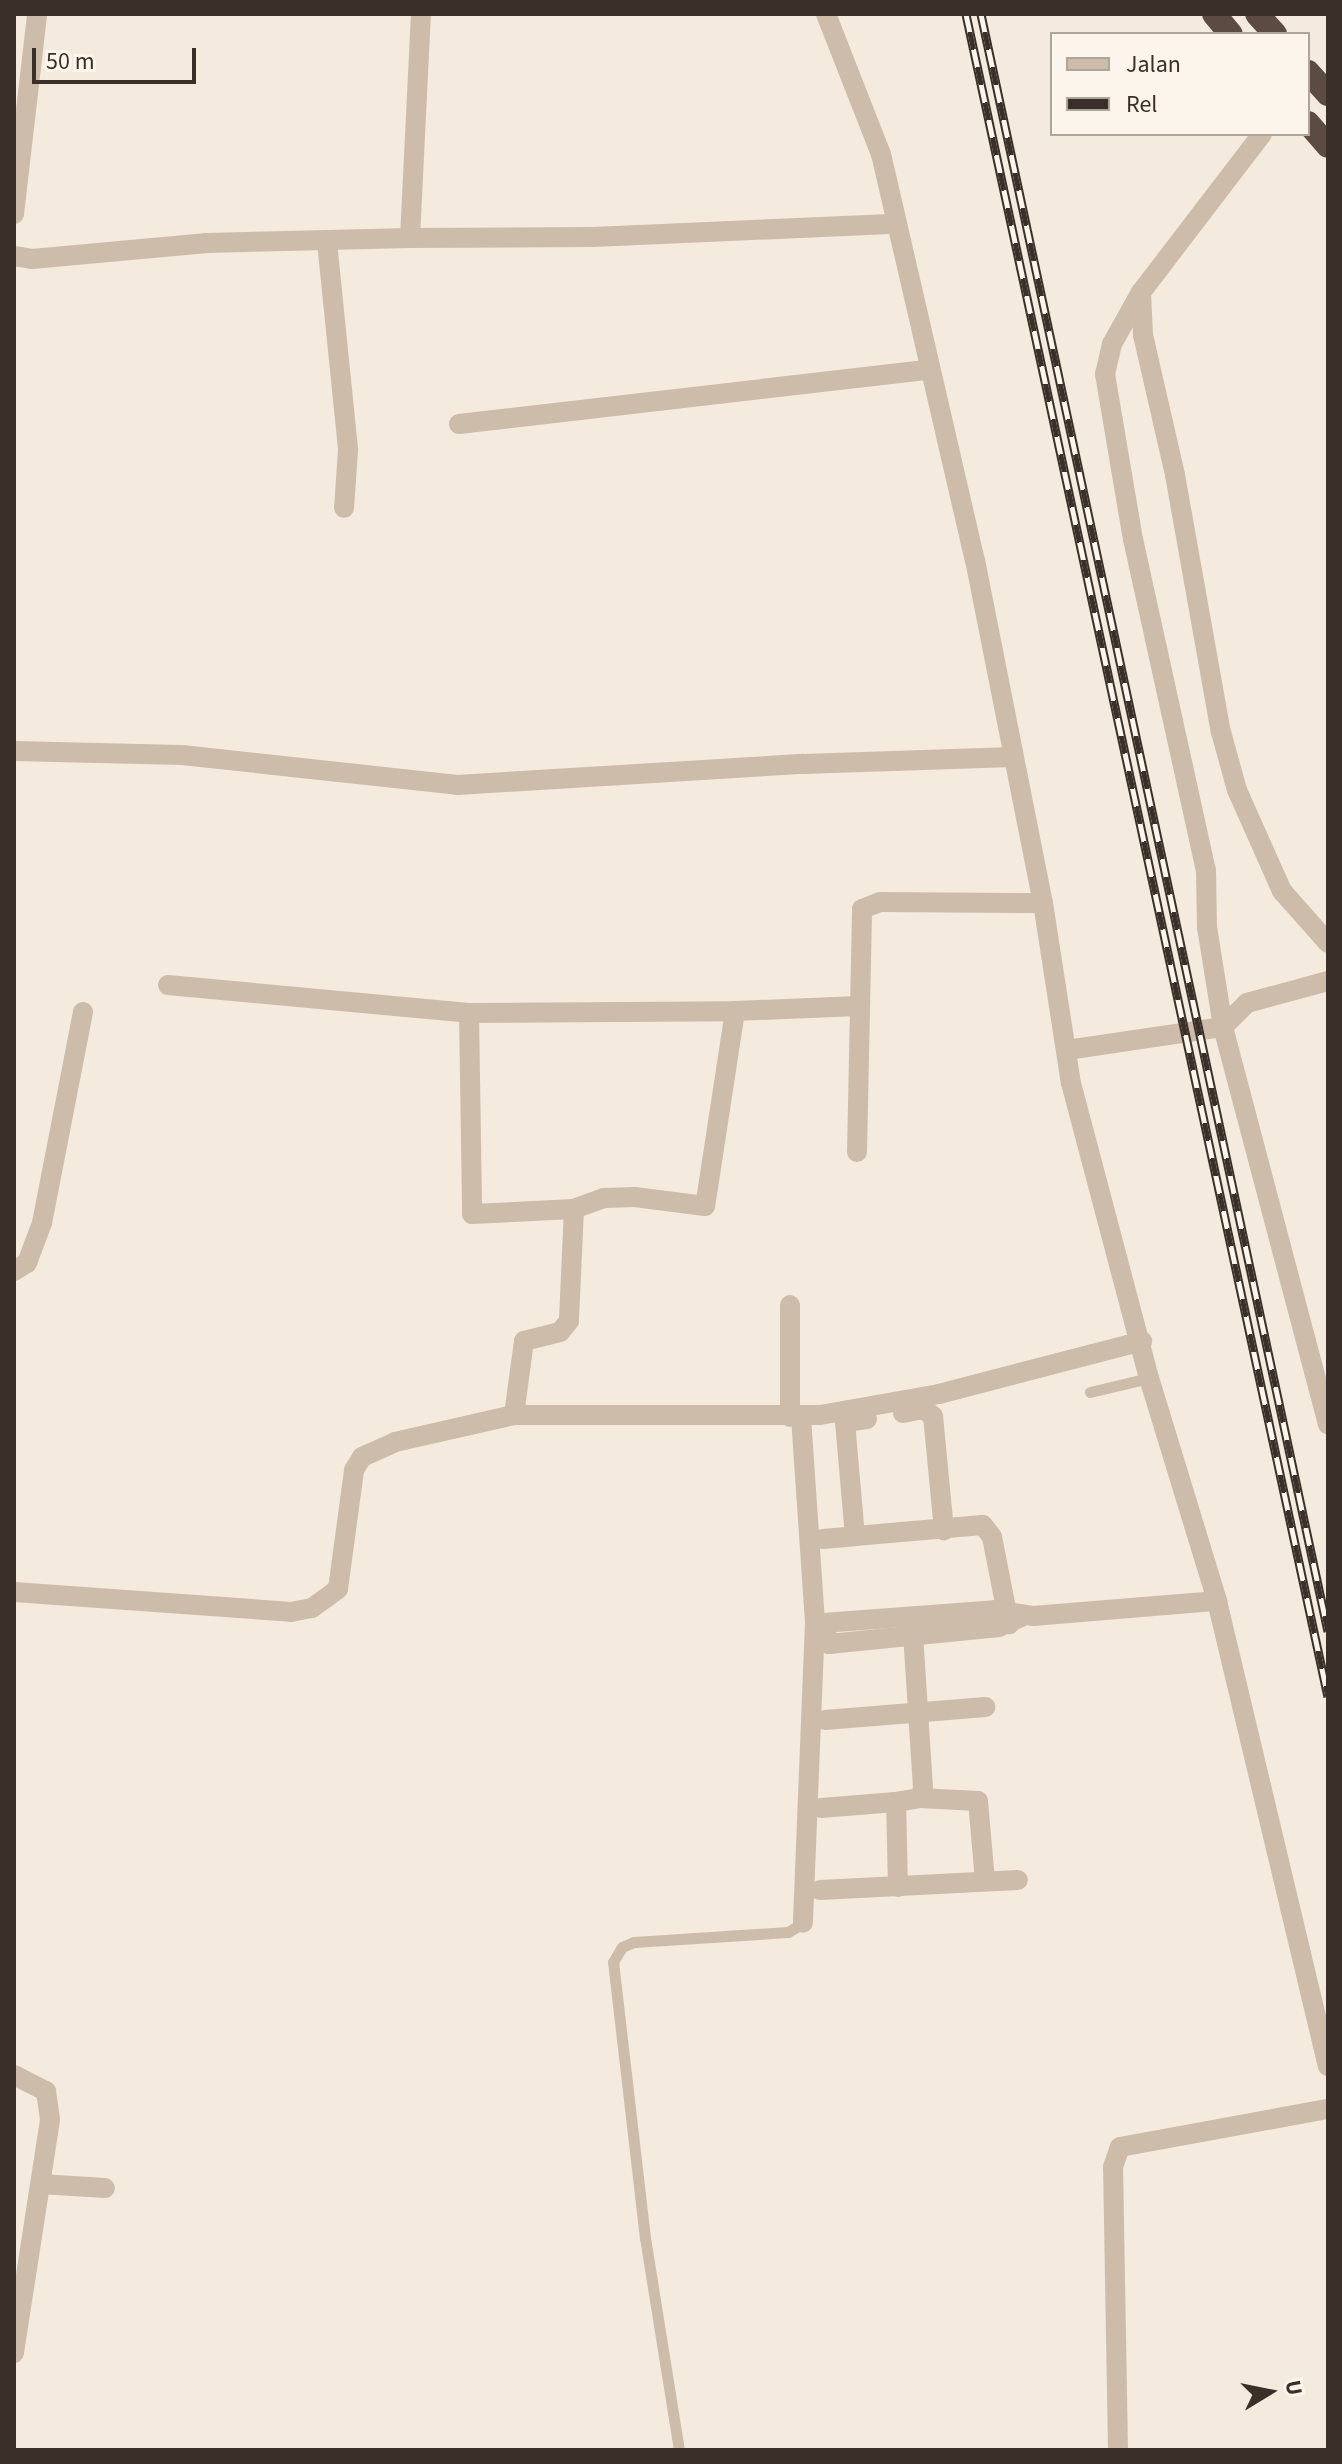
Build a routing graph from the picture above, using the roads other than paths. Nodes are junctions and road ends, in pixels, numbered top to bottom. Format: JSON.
{"nodes":[{"id":1,"x":421,"y":14,"type":"edge"},
{"id":2,"x":826,"y":14,"type":"edge"},
{"id":3,"x":1257,"y":14,"type":"edge"},
{"id":4,"x":36,"y":22,"type":"edge"},
{"id":5,"x":14,"y":28,"type":"edge"},
{"id":6,"x":1273,"y":32,"type":"edge"},
{"id":7,"x":1310,"y":75,"type":"edge"},
{"id":8,"x":1328,"y":94,"type":"edge"},
{"id":9,"x":1310,"y":125,"type":"edge"},
{"id":10,"x":1260,"y":136,"type":"edge"},
{"id":11,"x":1328,"y":146,"type":"edge"},
{"id":12,"x":14,"y":214,"type":"edge"},
{"id":13,"x":896,"y":224,"type":"junction"},
{"id":14,"x":410,"y":238,"type":"junction"},
{"id":15,"x":327,"y":242,"type":"junction"},
{"id":16,"x":14,"y":256,"type":"edge"},
{"id":17,"x":1141,"y":292,"type":"junction"},
{"id":18,"x":928,"y":370,"type":"junction"},
{"id":19,"x":459,"y":424,"type":"dead end"},
{"id":20,"x":344,"y":508,"type":"dead end"},
{"id":21,"x":14,"y":751,"type":"edge"},
{"id":22,"x":1013,"y":757,"type":"junction"},
{"id":23,"x":1043,"y":903,"type":"junction"},
{"id":24,"x":1328,"y":943,"type":"edge"},
{"id":25,"x":1328,"y":981,"type":"edge"},
{"id":26,"x":168,"y":985,"type":"dead end"},
{"id":27,"x":858,"y":1006,"type":"junction"},
{"id":28,"x":735,"y":1011,"type":"junction"},
{"id":29,"x":83,"y":1012,"type":"dead end"},
{"id":30,"x":469,"y":1013,"type":"junction"},
{"id":31,"x":1223,"y":1027,"type":"junction"},
{"id":32,"x":1067,"y":1050,"type":"junction"},
{"id":33,"x":857,"y":1152,"type":"dead end"},
{"id":34,"x":574,"y":1209,"type":"junction"},
{"id":35,"x":14,"y":1271,"type":"edge"},
{"id":36,"x":790,"y":1305,"type":"dead end"},
{"id":37,"x":1142,"y":1341,"type":"junction"},
{"id":38,"x":1149,"y":1378,"type":"junction"},
{"id":39,"x":1090,"y":1392,"type":"dead end"},
{"id":40,"x":514,"y":1415,"type":"junction"},
{"id":41,"x":796,"y":1417,"type":"junction"},
{"id":42,"x":1328,"y":1424,"type":"edge"},
{"id":43,"x":944,"y":1530,"type":"junction"},
{"id":44,"x":855,"y":1536,"type":"junction"},
{"id":45,"x":823,"y":1539,"type":"dead end"},
{"id":46,"x":14,"y":1592,"type":"edge"},
{"id":47,"x":1217,"y":1601,"type":"junction"},
{"id":48,"x":1012,"y":1617,"type":"junction"},
{"id":49,"x":985,"y":1707,"type":"dead end"},
{"id":50,"x":918,"y":1712,"type":"junction"},
{"id":51,"x":825,"y":1720,"type":"dead end"},
{"id":52,"x":920,"y":1798,"type":"junction"},
{"id":53,"x":896,"y":1802,"type":"junction"},
{"id":54,"x":821,"y":1808,"type":"dead end"},
{"id":55,"x":1018,"y":1880,"type":"dead end"},
{"id":56,"x":985,"y":1881,"type":"junction"},
{"id":57,"x":898,"y":1887,"type":"junction"},
{"id":58,"x":820,"y":1890,"type":"dead end"},
{"id":59,"x":803,"y":1923,"type":"joint"},
{"id":60,"x":1328,"y":2066,"type":"edge"},
{"id":61,"x":14,"y":2075,"type":"edge"},
{"id":62,"x":1328,"y":2109,"type":"edge"},
{"id":63,"x":41,"y":2184,"type":"junction"},
{"id":64,"x":105,"y":2188,"type":"dead end"},
{"id":65,"x":14,"y":2353,"type":"edge"},
{"id":66,"x":679,"y":2450,"type":"edge"},
{"id":67,"x":1118,"y":2450,"type":"edge"}],
"edges":[{"from":1,"to":14,"type":"street"},
{"from":2,"to":13,"type":"street"},
{"from":3,"to":6,"type":"highway"},
{"from":4,"to":5,"type":"street"},
{"from":4,"to":12,"type":"street"},
{"from":7,"to":8,"type":"highway"},
{"from":9,"to":11,"type":"highway"},
{"from":10,"to":17,"type":"street"},
{"from":13,"to":14,"type":"street"},
{"from":13,"to":18,"type":"street"},
{"from":14,"to":15,"type":"street"},
{"from":15,"to":16,"type":"street"},
{"from":15,"to":20,"type":"street"},
{"from":17,"to":24,"type":"street"},
{"from":17,"to":31,"type":"street"},
{"from":18,"to":19,"type":"street"},
{"from":18,"to":22,"type":"street"},
{"from":21,"to":22,"type":"street"},
{"from":22,"to":23,"type":"street"},
{"from":23,"to":27,"type":"street"},
{"from":23,"to":32,"type":"street"},
{"from":25,"to":31,"type":"street"},
{"from":26,"to":30,"type":"street"},
{"from":27,"to":28,"type":"street"},
{"from":27,"to":33,"type":"street"},
{"from":28,"to":30,"type":"street"},
{"from":28,"to":34,"type":"street"},
{"from":29,"to":35,"type":"street"},
{"from":30,"to":34,"type":"street"},
{"from":31,"to":32,"type":"street"},
{"from":31,"to":42,"type":"street"},
{"from":32,"to":37,"type":"street"},
{"from":34,"to":40,"type":"street"},
{"from":36,"to":41,"type":"street"},
{"from":37,"to":38,"type":"street"},
{"from":37,"to":41,"type":"street"},
{"from":38,"to":39,"type":"lane"},
{"from":38,"to":47,"type":"street"},
{"from":40,"to":41,"type":"street"},
{"from":40,"to":46,"type":"street"},
{"from":41,"to":59,"type":"street"},
{"from":43,"to":44,"type":"street"},
{"from":43,"to":44,"type":"street"},
{"from":43,"to":48,"type":"street"},
{"from":44,"to":45,"type":"street"},
{"from":47,"to":48,"type":"street"},
{"from":47,"to":60,"type":"street"},
{"from":48,"to":50,"type":"street"},
{"from":49,"to":50,"type":"street"},
{"from":50,"to":51,"type":"street"},
{"from":50,"to":52,"type":"street"},
{"from":52,"to":53,"type":"street"},
{"from":52,"to":56,"type":"street"},
{"from":53,"to":54,"type":"street"},
{"from":53,"to":57,"type":"street"},
{"from":55,"to":56,"type":"street"},
{"from":56,"to":57,"type":"street"},
{"from":57,"to":58,"type":"street"},
{"from":59,"to":66,"type":"lane"},
{"from":61,"to":63,"type":"street"},
{"from":62,"to":67,"type":"street"},
{"from":63,"to":64,"type":"street"},
{"from":63,"to":65,"type":"street"}]}
